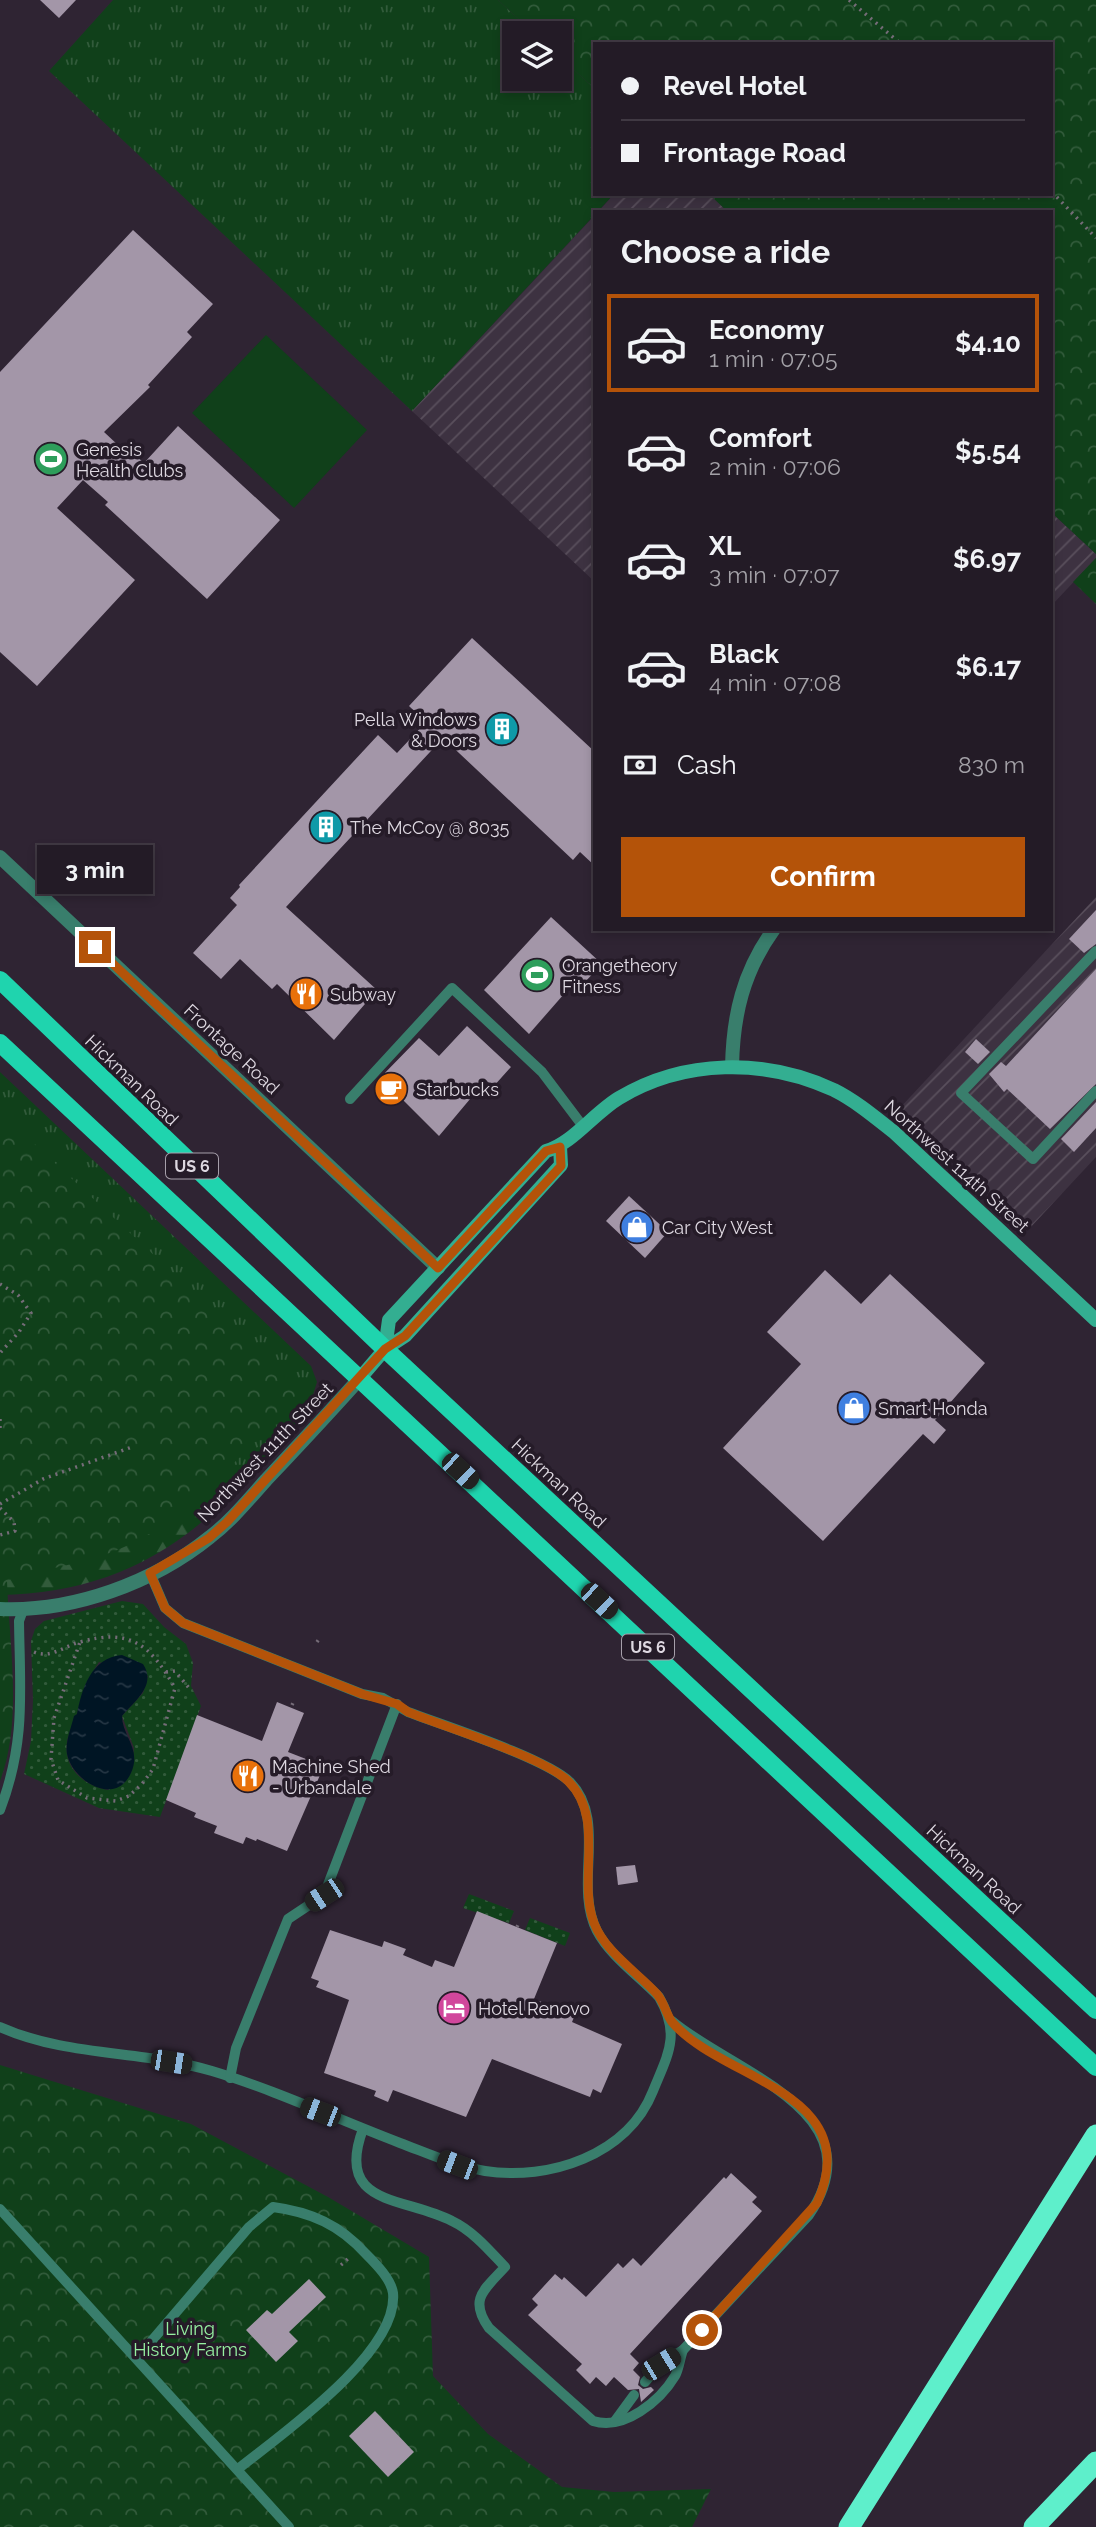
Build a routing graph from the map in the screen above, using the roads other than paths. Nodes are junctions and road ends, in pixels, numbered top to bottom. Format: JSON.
{"nodes":[{"id":1,"x":0,"y":856,"type":"edge"},
{"id":2,"x":772,"y":931,"type":"edge"},
{"id":3,"x":1096,"y":951,"type":"edge"},
{"id":4,"x":0,"y":980,"type":"edge"},
{"id":5,"x":0,"y":1044,"type":"edge"},
{"id":6,"x":732,"y":1067,"type":"junction"},
{"id":7,"x":1096,"y":1091,"type":"edge"},
{"id":8,"x":350,"y":1099,"type":"dead end"},
{"id":9,"x":582,"y":1125,"type":"junction"},
{"id":10,"x":560,"y":1147,"type":"junction"},
{"id":11,"x":438,"y":1268,"type":"junction"},
{"id":12,"x":1096,"y":1320,"type":"edge"},
{"id":13,"x":385,"y":1349,"type":"junction"},
{"id":14,"x":361,"y":1377,"type":"junction"},
{"id":15,"x":150,"y":1573,"type":"junction"},
{"id":16,"x":0,"y":1609,"type":"edge"},
{"id":17,"x":23,"y":1610,"type":"junction"},
{"id":18,"x":397,"y":1704,"type":"junction"},
{"id":19,"x":0,"y":1811,"type":"edge"},
{"id":20,"x":1096,"y":2010,"type":"edge"},
{"id":21,"x":672,"y":2021,"type":"junction"},
{"id":22,"x":0,"y":2028,"type":"edge"},
{"id":23,"x":1096,"y":2067,"type":"edge"},
{"id":24,"x":230,"y":2078,"type":"junction"},
{"id":25,"x":363,"y":2129,"type":"junction"},
{"id":26,"x":1096,"y":2135,"type":"edge"},
{"id":27,"x":0,"y":2209,"type":"edge"},
{"id":28,"x":683,"y":2350,"type":"junction"},
{"id":29,"x":137,"y":2358,"type":"junction"},
{"id":30,"x":645,"y":2382,"type":"dead end"},
{"id":31,"x":634,"y":2395,"type":"dead end"},
{"id":32,"x":615,"y":2421,"type":"junction"},
{"id":33,"x":1096,"y":2462,"type":"edge"},
{"id":34,"x":238,"y":2469,"type":"junction"},
{"id":35,"x":289,"y":2527,"type":"edge"},
{"id":36,"x":849,"y":2527,"type":"edge"},
{"id":37,"x":1034,"y":2527,"type":"edge"}],
"edges":[{"from":1,"to":11,"type":"street","name":"Frontage Road"},
{"from":2,"to":6,"type":"street"},
{"from":3,"to":7,"type":"lane"},
{"from":4,"to":13,"type":"main road","name":"Hickman Road","number":"US 6"},
{"from":5,"to":14,"type":"main road","number":"US 6"},
{"from":6,"to":9,"type":"street","name":"Northwest 111th Street"},
{"from":6,"to":12,"type":"street","name":"Northwest 114th Street"},
{"from":8,"to":9,"type":"lane"},
{"from":9,"to":10,"type":"street","name":"Northwest 111th Street"},
{"from":10,"to":11,"type":"street","name":"Northwest 111th Street"},
{"from":10,"to":13,"type":"street","name":"Northwest 111th Street"},
{"from":11,"to":13,"type":"street","name":"Northwest 111th Street"},
{"from":13,"to":14,"type":"street","name":"Northwest 111th Street"},
{"from":13,"to":20,"type":"main road","name":"Hickman Road","number":"US 6"},
{"from":14,"to":15,"type":"street","name":"Northwest 111th Street"},
{"from":14,"to":23,"type":"main road","number":"US 6"},
{"from":15,"to":17,"type":"street","name":"Northwest 111th Street"},
{"from":15,"to":18,"type":"lane"},
{"from":16,"to":17,"type":"street","name":"Northwest 111th Street"},
{"from":17,"to":19,"type":"lane"},
{"from":18,"to":21,"type":"lane"},
{"from":18,"to":24,"type":"lane"},
{"from":21,"to":25,"type":"lane"},
{"from":21,"to":28,"type":"lane"},
{"from":22,"to":24,"type":"lane"},
{"from":24,"to":25,"type":"lane"},
{"from":25,"to":32,"type":"lane"},
{"from":26,"to":36,"type":"highway"},
{"from":27,"to":29,"type":"lane"},
{"from":28,"to":30,"type":"lane"},
{"from":28,"to":32,"type":"lane"},
{"from":29,"to":34,"type":"lane"},
{"from":29,"to":34,"type":"lane"},
{"from":31,"to":32,"type":"lane"},
{"from":33,"to":37,"type":"highway"},
{"from":34,"to":35,"type":"lane"}]}
